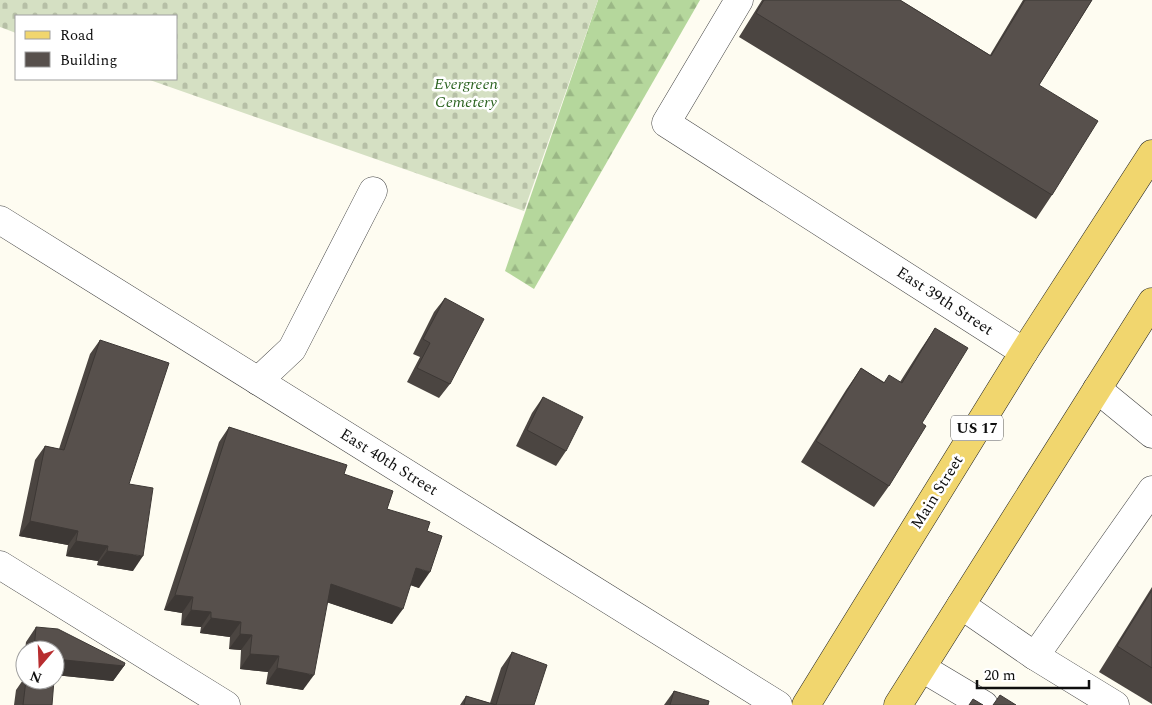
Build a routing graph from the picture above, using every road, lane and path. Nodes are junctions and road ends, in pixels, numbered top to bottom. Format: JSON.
{"nodes":[{"id":1,"x":738,"y":0,"type":"edge"},
{"id":2,"x":1152,"y":154,"type":"edge"},
{"id":3,"x":373,"y":191,"type":"dead end"},
{"id":4,"x":0,"y":220,"type":"edge"},
{"id":5,"x":1152,"y":302,"type":"edge"},
{"id":6,"x":1024,"y":352,"type":"junction"},
{"id":7,"x":258,"y":381,"type":"junction"},
{"id":8,"x":1097,"y":389,"type":"junction"},
{"id":9,"x":1152,"y":434,"type":"edge"},
{"id":10,"x":1152,"y":490,"type":"edge"},
{"id":11,"x":0,"y":565,"type":"edge"},
{"id":12,"x":961,"y":605,"type":"junction"},
{"id":13,"x":1035,"y":656,"type":"junction"},
{"id":14,"x":922,"y":668,"type":"junction"},
{"id":15,"x":226,"y":705,"type":"edge"},
{"id":16,"x":778,"y":705,"type":"edge"},
{"id":17,"x":806,"y":705,"type":"edge"},
{"id":18,"x":898,"y":705,"type":"edge"},
{"id":19,"x":984,"y":705,"type":"edge"},
{"id":20,"x":1115,"y":705,"type":"edge"}],
"edges":[{"from":1,"to":6,"type":"street","name":"East 39th Street"},
{"from":2,"to":6,"type":"main road","name":"Main Street","number":"US 17"},
{"from":3,"to":7,"type":"street"},
{"from":4,"to":7,"type":"street","name":"East 40th Street"},
{"from":5,"to":8,"type":"main road"},
{"from":6,"to":17,"type":"main road","name":"Main Street","number":"US 17"},
{"from":7,"to":16,"type":"street","name":"East 40th Street"},
{"from":8,"to":9,"type":"street"},
{"from":8,"to":12,"type":"main road"},
{"from":10,"to":13,"type":"street"},
{"from":11,"to":15,"type":"street"},
{"from":12,"to":13,"type":"street"},
{"from":12,"to":14,"type":"main road"},
{"from":13,"to":20,"type":"street"},
{"from":14,"to":18,"type":"main road"},
{"from":14,"to":19,"type":"street"}]}
